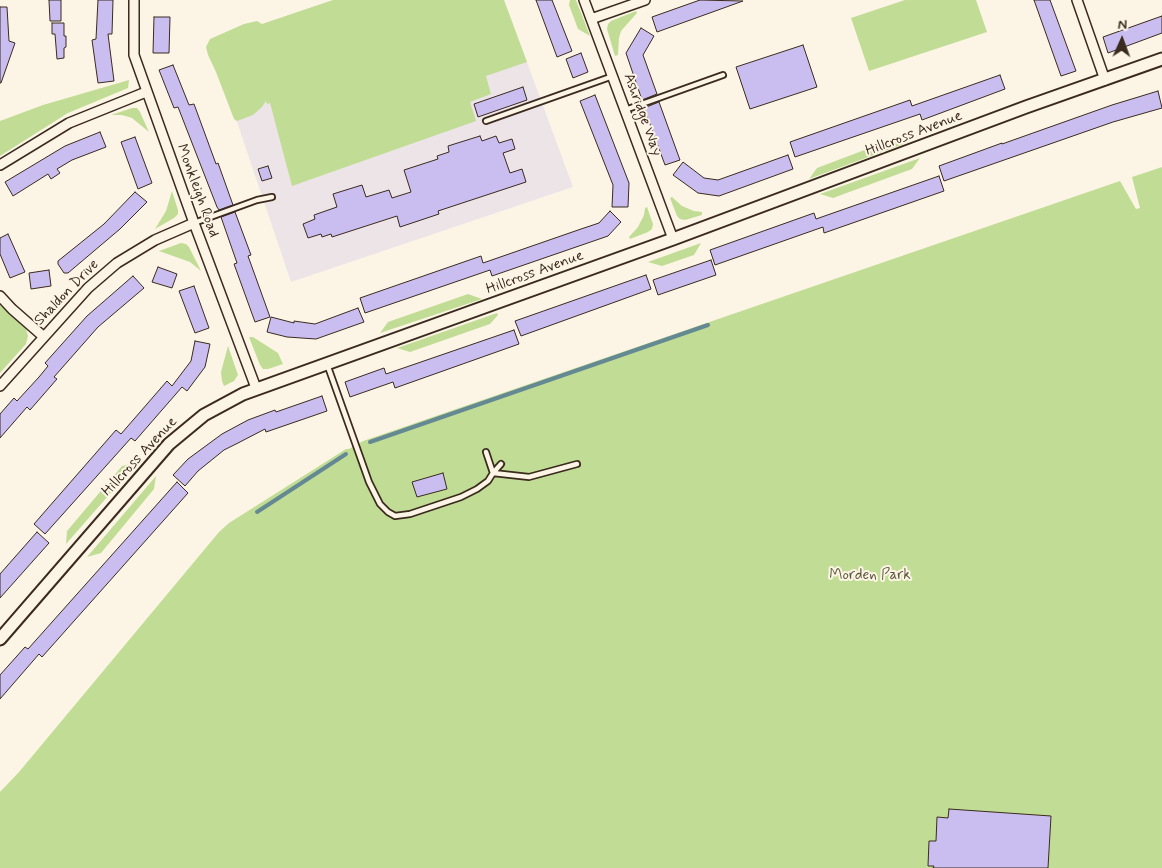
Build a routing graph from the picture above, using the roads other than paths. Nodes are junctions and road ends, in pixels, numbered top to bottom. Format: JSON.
{"nodes":[{"id":1,"x":134,"y":0,"type":"edge"},
{"id":2,"x":584,"y":0,"type":"edge"},
{"id":3,"x":645,"y":0,"type":"edge"},
{"id":4,"x":1077,"y":0,"type":"edge"},
{"id":5,"x":591,"y":19,"type":"junction"},
{"id":6,"x":1162,"y":59,"type":"edge"},
{"id":7,"x":723,"y":75,"type":"dead end"},
{"id":8,"x":613,"y":76,"type":"junction"},
{"id":9,"x":1105,"y":80,"type":"junction"},
{"id":10,"x":146,"y":92,"type":"junction"},
{"id":11,"x":625,"y":110,"type":"junction"},
{"id":12,"x":486,"y":121,"type":"dead end"},
{"id":13,"x":0,"y":165,"type":"edge"},
{"id":14,"x":272,"y":197,"type":"dead end"},
{"id":15,"x":194,"y":223,"type":"junction"},
{"id":16,"x":673,"y":239,"type":"junction"},
{"id":17,"x":0,"y":296,"type":"edge"},
{"id":18,"x":44,"y":337,"type":"junction"},
{"id":19,"x":326,"y":363,"type":"junction"},
{"id":20,"x":0,"y":386,"type":"edge"},
{"id":21,"x":256,"y":388,"type":"junction"},
{"id":22,"x":486,"y":452,"type":"dead end"},
{"id":23,"x":501,"y":464,"type":"dead end"},
{"id":24,"x":577,"y":464,"type":"dead end"},
{"id":25,"x":493,"y":473,"type":"junction"},
{"id":26,"x":0,"y":639,"type":"edge"}],
"edges":[{"from":1,"to":10,"type":"street","name":"Monkleigh Road"},
{"from":2,"to":5,"type":"street","name":"Ashridge Way"},
{"from":3,"to":5,"type":"street"},
{"from":4,"to":9,"type":"street"},
{"from":5,"to":8,"type":"street","name":"Ashridge Way"},
{"from":6,"to":9,"type":"street","name":"Hillcross Avenue"},
{"from":7,"to":11,"type":"lane"},
{"from":8,"to":11,"type":"street","name":"Ashridge Way"},
{"from":8,"to":12,"type":"lane"},
{"from":9,"to":16,"type":"street","name":"Hillcross Avenue"},
{"from":10,"to":13,"type":"street"},
{"from":10,"to":15,"type":"street","name":"Monkleigh Road"},
{"from":11,"to":16,"type":"street","name":"Ashridge Way"},
{"from":14,"to":15,"type":"lane"},
{"from":15,"to":18,"type":"street","name":"Shaldon Drive"},
{"from":15,"to":21,"type":"street","name":"Monkleigh Road"},
{"from":16,"to":19,"type":"street","name":"Hillcross Avenue"},
{"from":17,"to":18,"type":"street"},
{"from":18,"to":20,"type":"street","name":"Shaldon Drive"},
{"from":19,"to":21,"type":"street","name":"Hillcross Avenue"},
{"from":19,"to":25,"type":"lane"},
{"from":21,"to":26,"type":"street","name":"Hillcross Avenue"},
{"from":22,"to":25,"type":"lane"},
{"from":23,"to":25,"type":"lane"},
{"from":24,"to":25,"type":"lane"}]}
